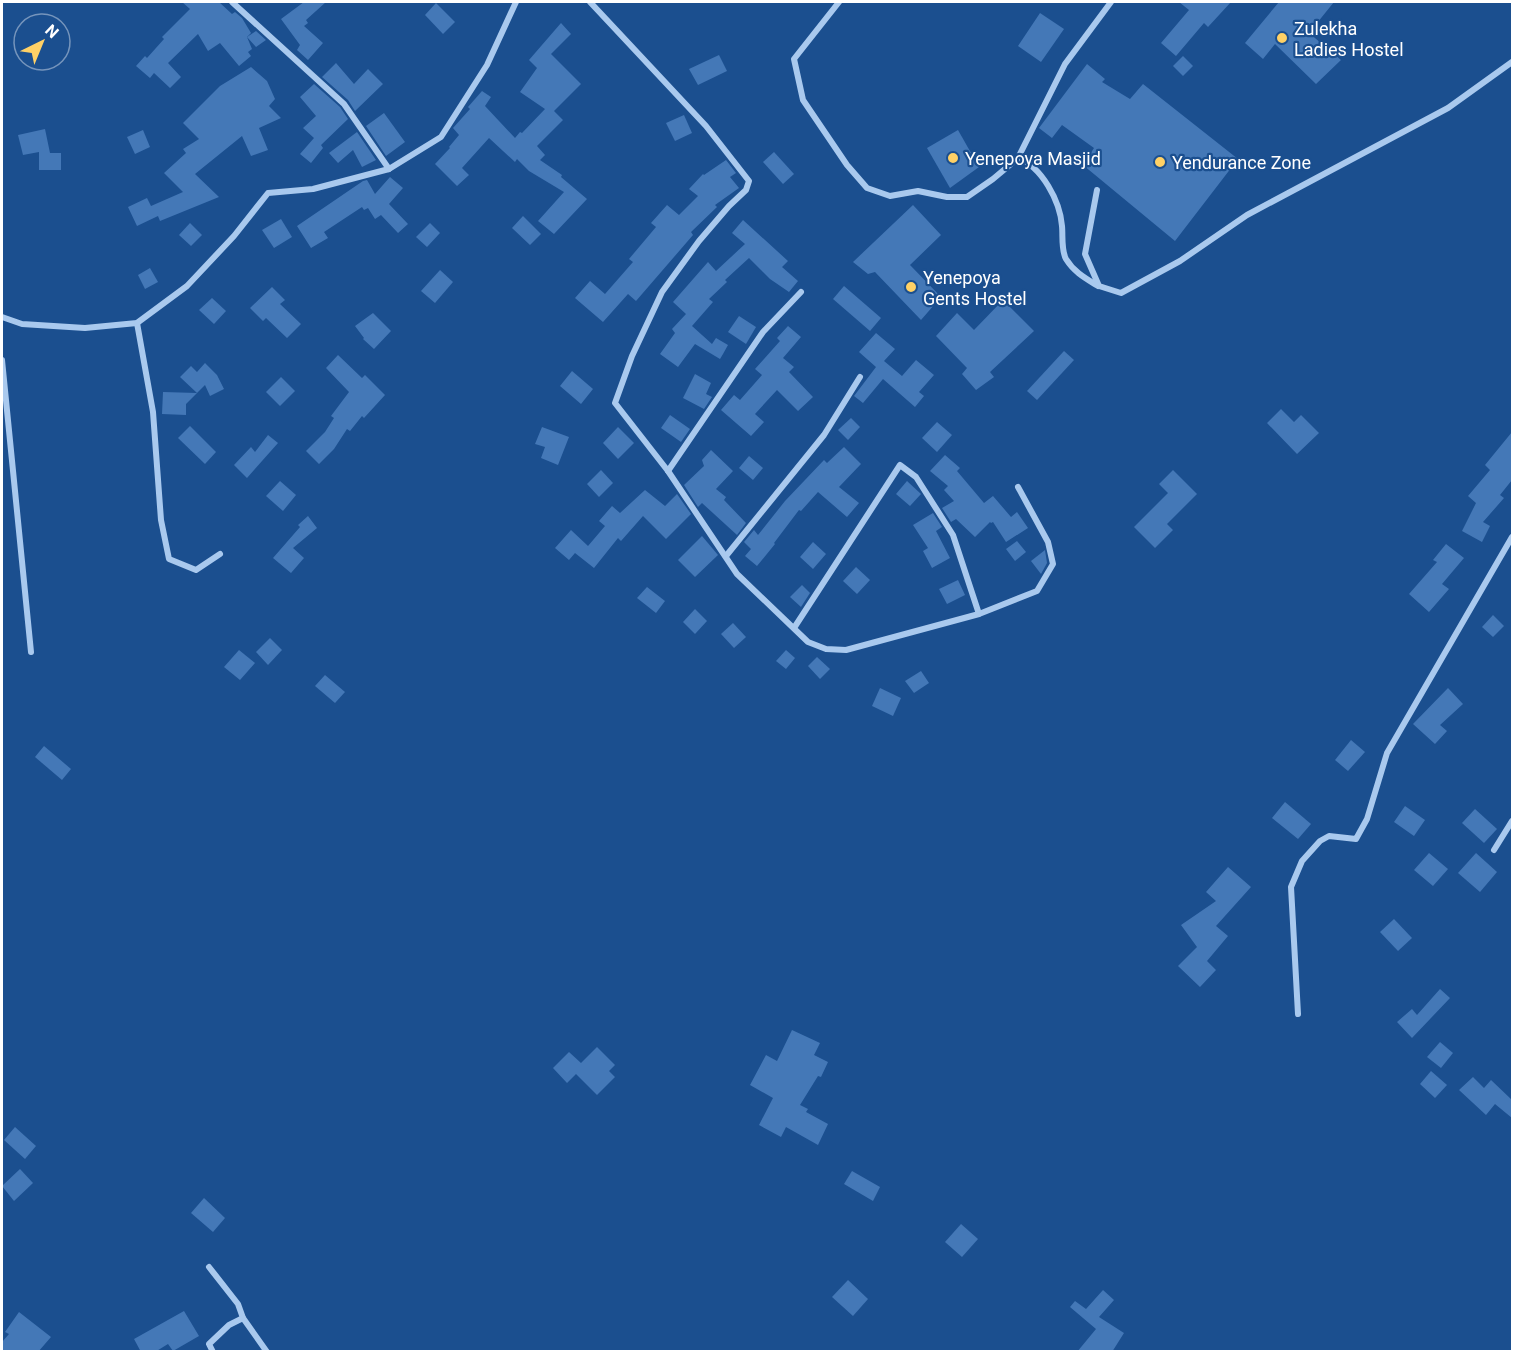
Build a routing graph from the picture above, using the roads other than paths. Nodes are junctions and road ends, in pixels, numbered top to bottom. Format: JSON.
{"nodes":[{"id":1,"x":232,"y":2,"type":"edge"},
{"id":2,"x":516,"y":2,"type":"edge"},
{"id":3,"x":590,"y":2,"type":"edge"},
{"id":4,"x":839,"y":2,"type":"edge"},
{"id":5,"x":1111,"y":2,"type":"edge"},
{"id":6,"x":1512,"y":62,"type":"edge"},
{"id":7,"x":1018,"y":158,"type":"junction"},
{"id":8,"x":389,"y":169,"type":"junction"},
{"id":9,"x":1097,"y":190,"type":"dead end"},
{"id":10,"x":1098,"y":286,"type":"junction"},
{"id":11,"x":801,"y":292,"type":"dead end"},
{"id":12,"x":2,"y":317,"type":"edge"},
{"id":13,"x":138,"y":323,"type":"junction"},
{"id":14,"x":2,"y":360,"type":"edge"},
{"id":15,"x":860,"y":377,"type":"dead end"},
{"id":16,"x":668,"y":471,"type":"junction"},
{"id":17,"x":1018,"y":487,"type":"dead end"},
{"id":18,"x":1512,"y":537,"type":"edge"},
{"id":19,"x":220,"y":554,"type":"dead end"},
{"id":20,"x":726,"y":556,"type":"junction"},
{"id":21,"x":979,"y":614,"type":"junction"},
{"id":22,"x":794,"y":628,"type":"junction"},
{"id":23,"x":31,"y":652,"type":"dead end"},
{"id":24,"x":1512,"y":821,"type":"edge"},
{"id":25,"x":1494,"y":850,"type":"dead end"},
{"id":26,"x":1298,"y":1014,"type":"dead end"},
{"id":27,"x":209,"y":1267,"type":"dead end"},
{"id":28,"x":243,"y":1318,"type":"junction"},
{"id":29,"x":213,"y":1352,"type":"edge"},
{"id":30,"x":267,"y":1352,"type":"edge"}],
"edges":[{"from":1,"to":8,"type":"street"},
{"from":2,"to":8,"type":"street"},
{"from":3,"to":16,"type":"street"},
{"from":4,"to":7,"type":"street"},
{"from":5,"to":7,"type":"street"},
{"from":6,"to":10,"type":"street"},
{"from":7,"to":10,"type":"street"},
{"from":8,"to":13,"type":"street"},
{"from":9,"to":10,"type":"street"},
{"from":11,"to":16,"type":"street"},
{"from":12,"to":13,"type":"street"},
{"from":13,"to":19,"type":"street"},
{"from":14,"to":23,"type":"street"},
{"from":15,"to":20,"type":"street"},
{"from":16,"to":20,"type":"street"},
{"from":17,"to":21,"type":"street"},
{"from":18,"to":26,"type":"street"},
{"from":20,"to":22,"type":"street"},
{"from":21,"to":22,"type":"street"},
{"from":21,"to":22,"type":"street"},
{"from":24,"to":25,"type":"street"},
{"from":27,"to":28,"type":"street"},
{"from":28,"to":29,"type":"street"},
{"from":28,"to":30,"type":"street"}]}
